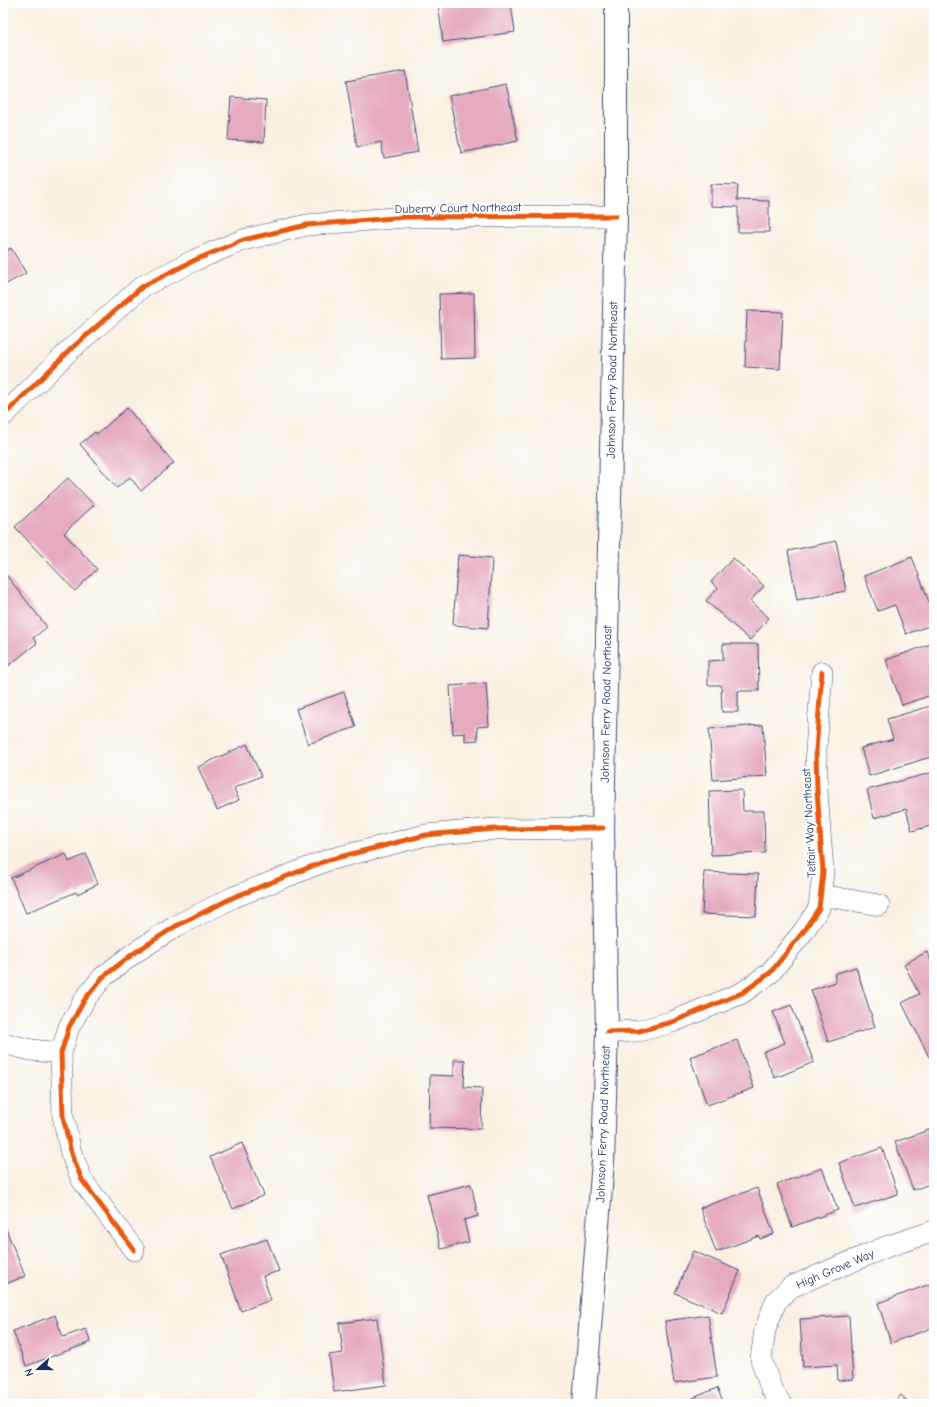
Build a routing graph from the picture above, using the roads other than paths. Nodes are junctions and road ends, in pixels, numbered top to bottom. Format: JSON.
{"nodes":[{"id":1,"x":616,"y":3,"type":"edge"},
{"id":2,"x":616,"y":216,"type":"junction"},
{"id":3,"x":3,"y":416,"type":"edge"},
{"id":4,"x":822,"y":672,"type":"dead end"},
{"id":5,"x":603,"y":828,"type":"junction"},
{"id":6,"x":821,"y":895,"type":"junction"},
{"id":7,"x":879,"y":905,"type":"dead end"},
{"id":8,"x":607,"y":1032,"type":"junction"},
{"id":9,"x":3,"y":1043,"type":"edge"},
{"id":10,"x":61,"y":1053,"type":"junction"},
{"id":11,"x":934,"y":1231,"type":"edge"},
{"id":12,"x":134,"y":1250,"type":"dead end"},
{"id":13,"x":584,"y":1404,"type":"edge"},
{"id":14,"x":781,"y":1404,"type":"edge"}],
"edges":[{"from":1,"to":2,"type":"main road","name":"Johnson Ferry Road Northeast"},
{"from":2,"to":3,"type":"street","name":"Duberry Court Northeast"},
{"from":2,"to":5,"type":"main road","name":"Johnson Ferry Road Northeast"},
{"from":4,"to":6,"type":"street","name":"Telfair Way Northeast"},
{"from":5,"to":8,"type":"main road","name":"Johnson Ferry Road Northeast"},
{"from":5,"to":10,"type":"street"},
{"from":6,"to":7,"type":"street"},
{"from":6,"to":8,"type":"street","name":"Telfair Way Northeast"},
{"from":8,"to":13,"type":"main road","name":"Johnson Ferry Road Northeast"},
{"from":9,"to":10,"type":"street"},
{"from":10,"to":12,"type":"street"},
{"from":11,"to":14,"type":"street","name":"High Grove Way"}]}
